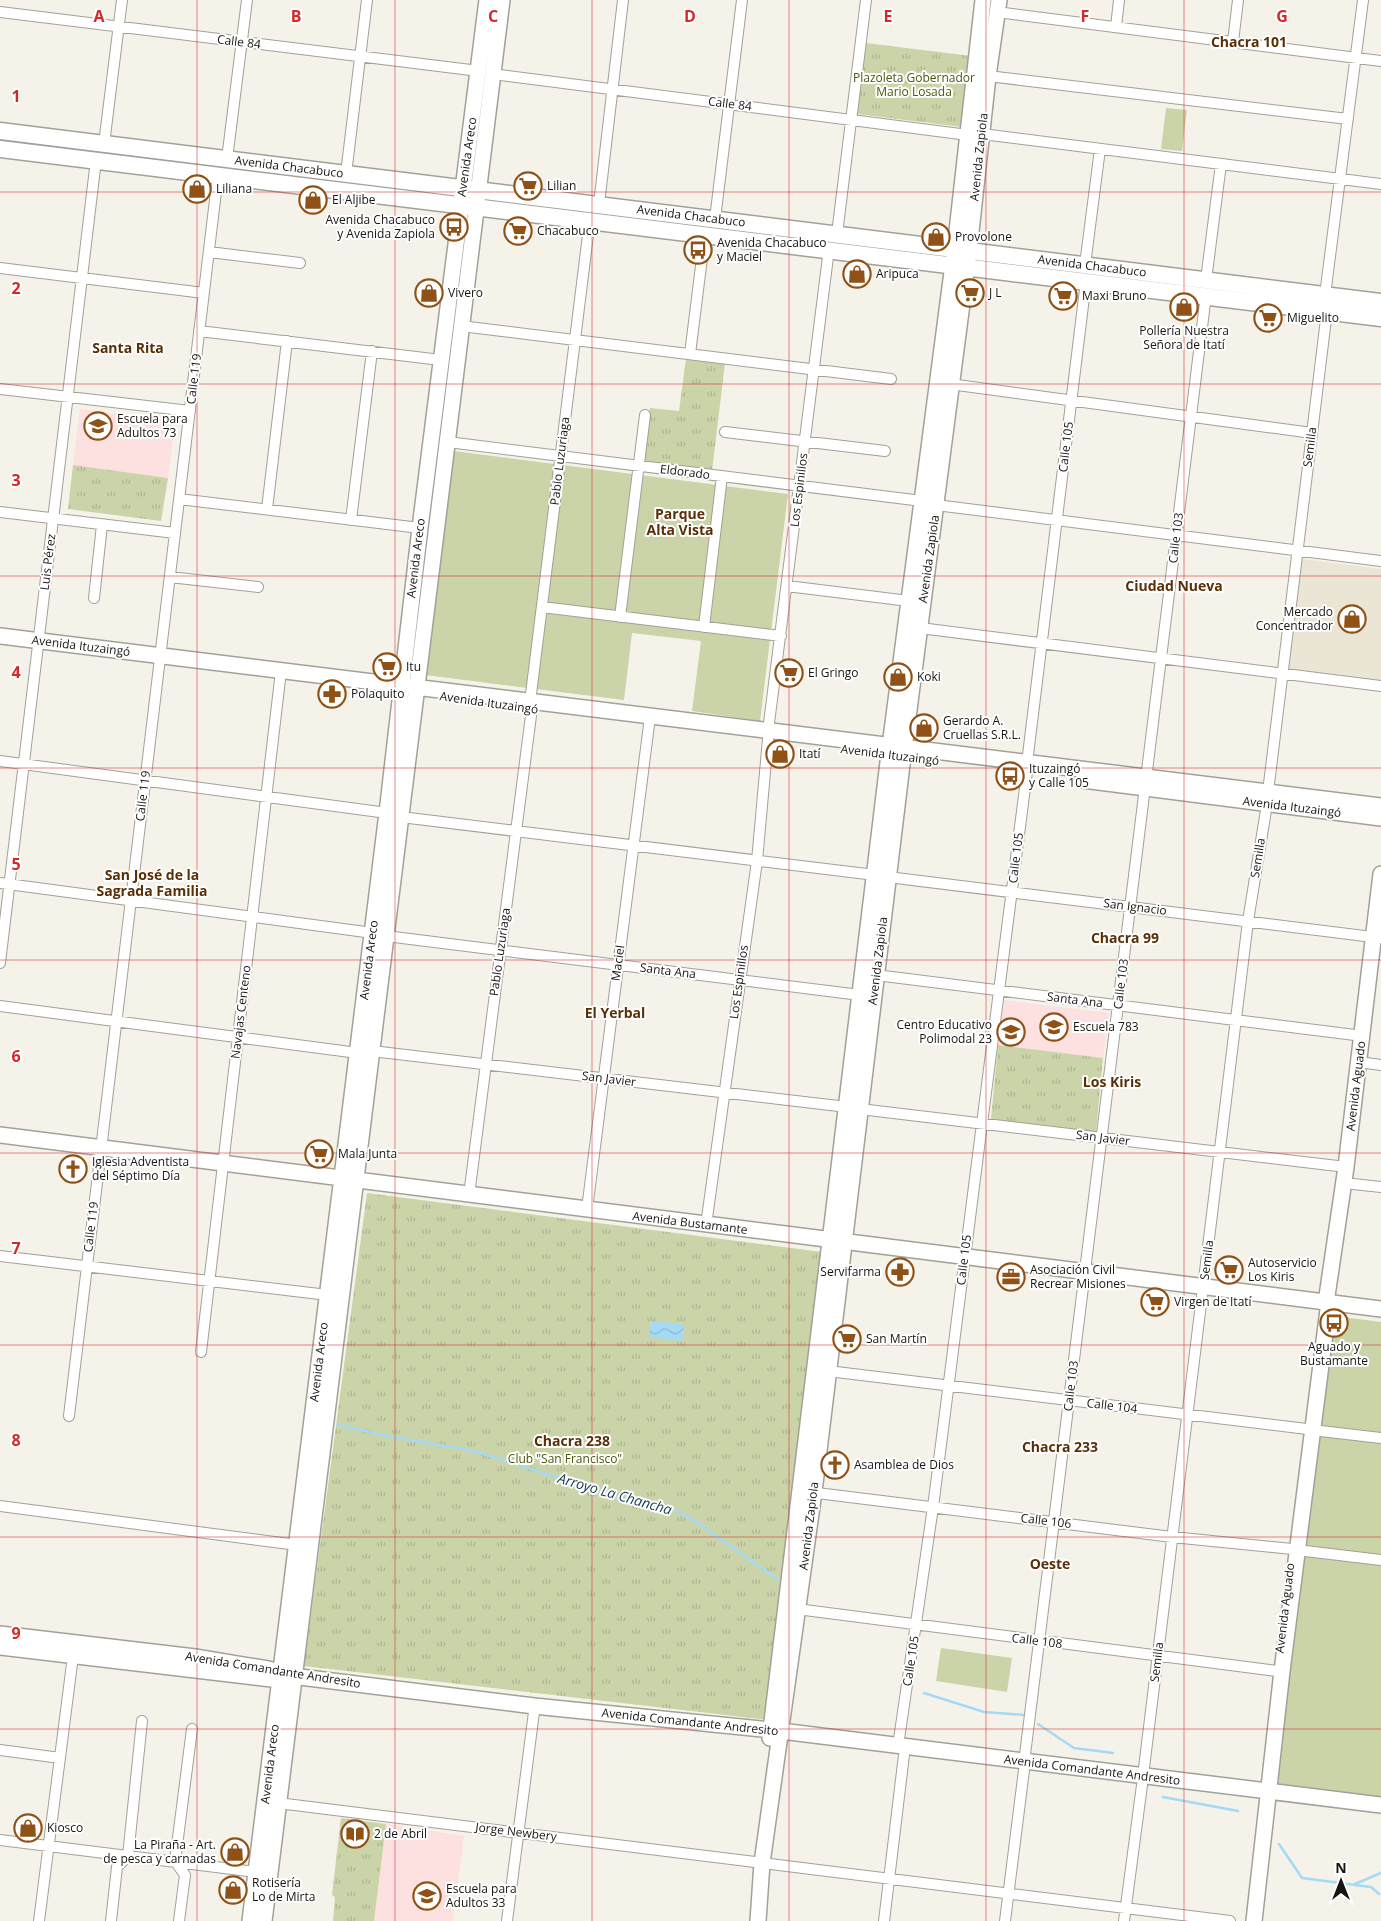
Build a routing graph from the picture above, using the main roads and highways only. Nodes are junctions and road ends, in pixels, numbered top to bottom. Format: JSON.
{"nodes":[{"id":1,"x":487,"y":0,"type":"edge"},
{"id":2,"x":502,"y":0,"type":"edge"},
{"id":3,"x":983,"y":0,"type":"edge"},
{"id":4,"x":998,"y":6,"type":"edge"},
{"id":5,"x":486,"y":72,"type":"junction"},
{"id":6,"x":0,"y":131,"type":"edge"},
{"id":7,"x":975,"y":134,"type":"junction"},
{"id":8,"x":0,"y":149,"type":"edge"},
{"id":9,"x":471,"y":189,"type":"junction"},
{"id":10,"x":468,"y":206,"type":"junction"},
{"id":11,"x":961,"y":258,"type":"junction"},
{"id":12,"x":1381,"y":302,"type":"edge"},
{"id":13,"x":1326,"y":303,"type":"junction"},
{"id":14,"x":1381,"y":318,"type":"edge"},
{"id":15,"x":929,"y":503,"type":"junction"},
{"id":16,"x":0,"y":636,"type":"edge"},
{"id":17,"x":401,"y":686,"type":"junction"},
{"id":18,"x":416,"y":690,"type":"junction"},
{"id":19,"x":896,"y":751,"type":"junction"},
{"id":20,"x":1268,"y":798,"type":"junction"},
{"id":21,"x":1381,"y":806,"type":"edge"},
{"id":22,"x":394,"y":815,"type":"junction"},
{"id":23,"x":1381,"y":818,"type":"edge"},
{"id":24,"x":1381,"y":874,"type":"edge"},
{"id":25,"x":881,"y":876,"type":"junction"},
{"id":26,"x":1377,"y":937,"type":"edge"},
{"id":27,"x":853,"y":1108,"type":"junction"},
{"id":28,"x":0,"y":1135,"type":"edge"},
{"id":29,"x":349,"y":1177,"type":"junction"},
{"id":30,"x":837,"y":1241,"type":"junction"},
{"id":31,"x":1326,"y":1300,"type":"junction"},
{"id":32,"x":1381,"y":1309,"type":"edge"},
{"id":33,"x":807,"y":1492,"type":"junction"},
{"id":34,"x":1294,"y":1549,"type":"junction"},
{"id":35,"x":0,"y":1634,"type":"edge"},
{"id":36,"x":0,"y":1647,"type":"edge"},
{"id":37,"x":286,"y":1678,"type":"junction"},
{"id":38,"x":775,"y":1735,"type":"junction"},
{"id":39,"x":1264,"y":1796,"type":"junction"},
{"id":40,"x":1381,"y":1805,"type":"edge"},
{"id":41,"x":1381,"y":1815,"type":"edge"},
{"id":42,"x":758,"y":1863,"type":"junction"},
{"id":43,"x":250,"y":1921,"type":"edge"},
{"id":44,"x":264,"y":1921,"type":"edge"},
{"id":45,"x":748,"y":1921,"type":"edge"},
{"id":46,"x":758,"y":1921,"type":"edge"},
{"id":47,"x":1244,"y":1921,"type":"edge"},
{"id":48,"x":1254,"y":1921,"type":"edge"}],
"edges":[{"from":1,"to":5,"type":"main road","name":"Avenida Areco"},
{"from":2,"to":5,"type":"main road","name":"Avenida Areco"},
{"from":3,"to":7,"type":"main road","name":"Avenida Zapiola"},
{"from":4,"to":7,"type":"main road","name":"Avenida Zapiola"},
{"from":5,"to":9,"type":"main road","name":"Avenida Areco"},
{"from":6,"to":9,"type":"main road","name":"Avenida Chacabuco"},
{"from":7,"to":11,"type":"main road","name":"Avenida Zapiola"},
{"from":8,"to":10,"type":"main road","name":"Avenida Chacabuco"},
{"from":9,"to":10,"type":"main road","name":"Avenida Areco"},
{"from":9,"to":11,"type":"main road","name":"Avenida Chacabuco"},
{"from":10,"to":11,"type":"main road","name":"Avenida Chacabuco"},
{"from":10,"to":17,"type":"main road","name":"Avenida Areco"},
{"from":10,"to":18,"type":"main road","name":"Avenida Areco"},
{"from":11,"to":13,"type":"main road","name":"Avenida Chacabuco"},
{"from":11,"to":15,"type":"main road","name":"Avenida Zapiola"},
{"from":11,"to":15,"type":"main road","name":"Avenida Zapiola"},
{"from":12,"to":13,"type":"main road","name":"Avenida Chacabuco"},
{"from":13,"to":14,"type":"main road","name":"Avenida Chacabuco"},
{"from":15,"to":19,"type":"main road","name":"Avenida Zapiola"},
{"from":15,"to":19,"type":"main road","name":"Avenida Zapiola"},
{"from":16,"to":17,"type":"main road","name":"Avenida Ituzaingó"},
{"from":17,"to":18,"type":"main road","name":"Avenida Ituzaingó"},
{"from":17,"to":22,"type":"main road","name":"Avenida Areco"},
{"from":18,"to":19,"type":"main road","name":"Avenida Ituzaingó"},
{"from":18,"to":22,"type":"main road","name":"Avenida Areco"},
{"from":19,"to":20,"type":"main road","name":"Avenida Ituzaingó"},
{"from":19,"to":25,"type":"main road","name":"Avenida Zapiola"},
{"from":20,"to":21,"type":"main road","name":"Avenida Ituzaingó"},
{"from":20,"to":23,"type":"main road","name":"Avenida Ituzaingó"},
{"from":22,"to":29,"type":"main road","name":"Avenida Areco"},
{"from":24,"to":26,"type":"main road","name":"Avenida Aguado"},
{"from":25,"to":27,"type":"main road","name":"Avenida Zapiola"},
{"from":25,"to":27,"type":"main road","name":"Avenida Zapiola"},
{"from":26,"to":31,"type":"main road","name":"Avenida Aguado"},
{"from":27,"to":30,"type":"main road","name":"Avenida Zapiola"},
{"from":28,"to":29,"type":"main road","name":"Avenida Bustamante"},
{"from":29,"to":30,"type":"main road","name":"Avenida Bustamante"},
{"from":29,"to":37,"type":"main road","name":"Avenida Areco"},
{"from":29,"to":37,"type":"main road","name":"Avenida Areco"},
{"from":30,"to":31,"type":"main road","name":"Avenida Bustamante"},
{"from":30,"to":33,"type":"main road","name":"Avenida Zapiola"},
{"from":30,"to":33,"type":"main road","name":"Avenida Zapiola"},
{"from":31,"to":32,"type":"main road","name":"Avenida Bustamante"},
{"from":31,"to":34,"type":"main road","name":"Avenida Aguado"},
{"from":33,"to":38,"type":"main road","name":"Avenida Zapiola"},
{"from":34,"to":39,"type":"main road","name":"Avenida Aguado"},
{"from":34,"to":39,"type":"main road","name":"Avenida Aguado"},
{"from":35,"to":37,"type":"main road","name":"Avenida Comandante Andresito"},
{"from":36,"to":37,"type":"main road","name":"Avenida Comandante Andresito"},
{"from":37,"to":38,"type":"main road","name":"Avenida Comandante Andresito"},
{"from":37,"to":38,"type":"main road","name":"Avenida Comandante Andresito"},
{"from":37,"to":43,"type":"main road","name":"Avenida Areco"},
{"from":37,"to":44,"type":"main road","name":"Avenida Areco"},
{"from":38,"to":39,"type":"main road","name":"Avenida Comandante Andresito"},
{"from":38,"to":42,"type":"main road","name":"Avenida Zapiola"},
{"from":39,"to":40,"type":"main road","name":"Avenida Comandante Andresito"},
{"from":39,"to":41,"type":"main road","name":"Avenida Comandante Andresito"},
{"from":39,"to":47,"type":"main road","name":"Avenida Aguado"},
{"from":39,"to":48,"type":"main road","name":"Avenida Aguado"},
{"from":42,"to":45,"type":"main road","name":"Avenida Zapiola"},
{"from":42,"to":46,"type":"main road","name":"Avenida Zapiola"}]}
